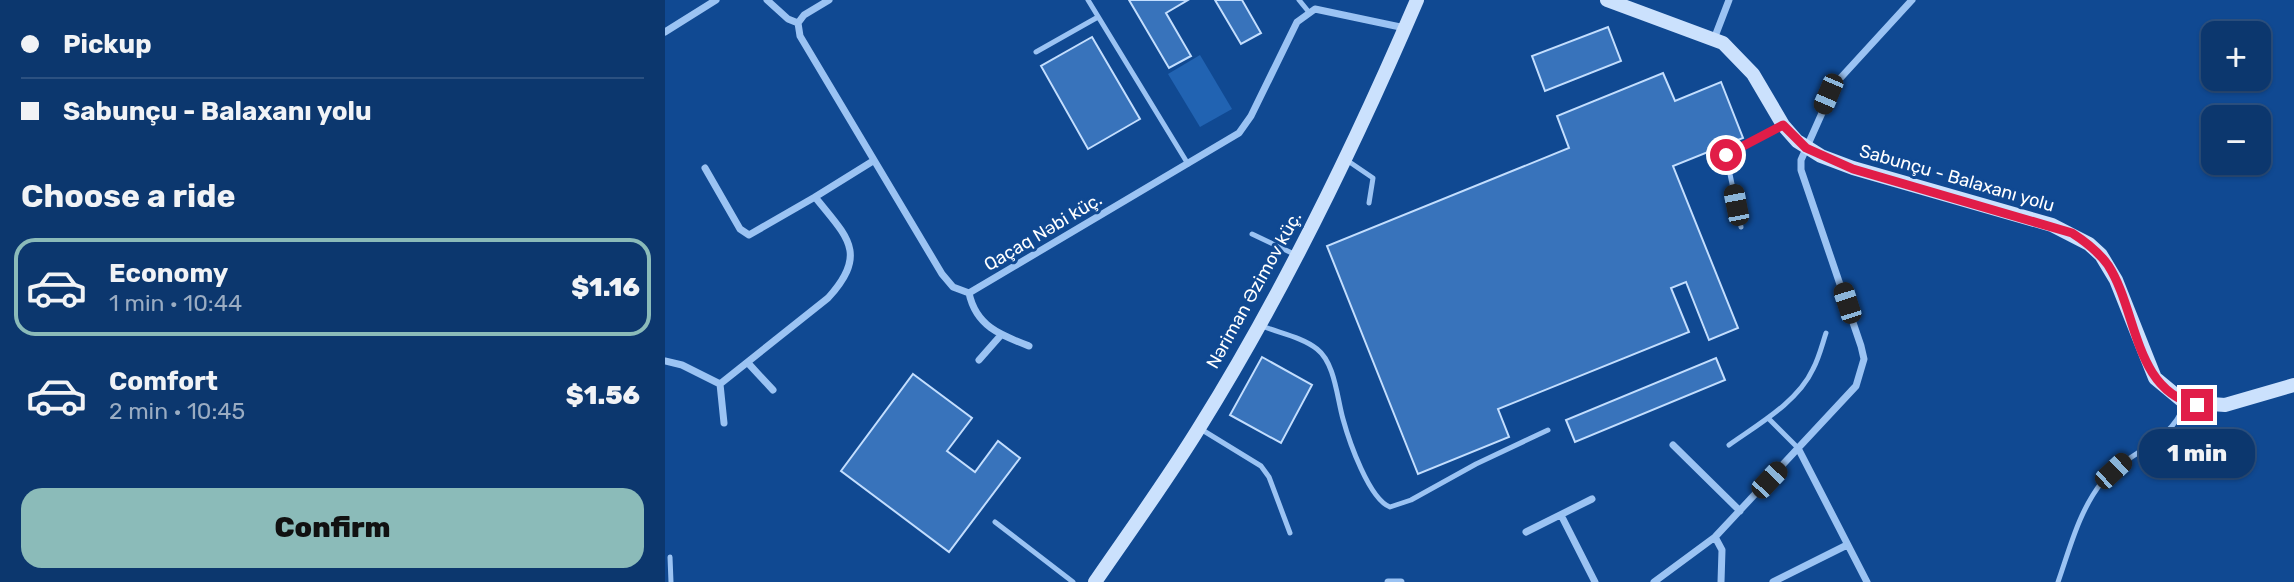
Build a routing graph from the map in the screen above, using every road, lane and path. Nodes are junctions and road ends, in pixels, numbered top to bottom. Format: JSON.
{"nodes":[{"id":1,"x":716,"y":0,"type":"edge"},
{"id":2,"x":767,"y":0,"type":"edge"},
{"id":3,"x":829,"y":0,"type":"edge"},
{"id":4,"x":1088,"y":0,"type":"edge"},
{"id":5,"x":1300,"y":0,"type":"edge"},
{"id":6,"x":1417,"y":0,"type":"edge"},
{"id":7,"x":1607,"y":0,"type":"edge"},
{"id":8,"x":1729,"y":0,"type":"edge"},
{"id":9,"x":1912,"y":0,"type":"edge"},
{"id":10,"x":1308,"y":11,"type":"junction"},
{"id":11,"x":1098,"y":17,"type":"junction"},
{"id":12,"x":798,"y":23,"type":"junction"},
{"id":13,"x":1405,"y":28,"type":"junction"},
{"id":14,"x":665,"y":32,"type":"edge"},
{"id":15,"x":1714,"y":39,"type":"junction"},
{"id":16,"x":1036,"y":52,"type":"dead end"},
{"id":17,"x":1783,"y":125,"type":"junction"},
{"id":18,"x":1806,"y":148,"type":"junction"},
{"id":19,"x":1345,"y":159,"type":"junction"},
{"id":20,"x":873,"y":161,"type":"junction"},
{"id":21,"x":1188,"y":164,"type":"junction"},
{"id":22,"x":705,"y":168,"type":"dead end"},
{"id":23,"x":815,"y":197,"type":"junction"},
{"id":24,"x":1369,"y":203,"type":"dead end"},
{"id":25,"x":1741,"y":227,"type":"dead end"},
{"id":26,"x":1252,"y":234,"type":"dead end"},
{"id":27,"x":1296,"y":255,"type":"junction"},
{"id":28,"x":969,"y":293,"type":"junction"},
{"id":29,"x":1259,"y":325,"type":"junction"},
{"id":30,"x":1826,"y":333,"type":"dead end"},
{"id":31,"x":1001,"y":335,"type":"junction"},
{"id":32,"x":1029,"y":346,"type":"dead end"},
{"id":33,"x":979,"y":360,"type":"dead end"},
{"id":34,"x":665,"y":361,"type":"edge"},
{"id":35,"x":748,"y":363,"type":"junction"},
{"id":36,"x":720,"y":384,"type":"junction"},
{"id":37,"x":2294,"y":385,"type":"edge"},
{"id":38,"x":773,"y":390,"type":"dead end"},
{"id":39,"x":2184,"y":402,"type":"junction"},
{"id":40,"x":1768,"y":418,"type":"junction"},
{"id":41,"x":724,"y":423,"type":"dead end"},
{"id":42,"x":1199,"y":428,"type":"junction"},
{"id":43,"x":1548,"y":430,"type":"dead end"},
{"id":44,"x":1673,"y":445,"type":"dead end"},
{"id":45,"x":1729,"y":445,"type":"dead end"},
{"id":46,"x":1798,"y":449,"type":"junction"},
{"id":47,"x":1593,"y":499,"type":"dead end"},
{"id":48,"x":1740,"y":511,"type":"junction"},
{"id":49,"x":1561,"y":515,"type":"junction"},
{"id":50,"x":995,"y":522,"type":"dead end"},
{"id":51,"x":1526,"y":532,"type":"dead end"},
{"id":52,"x":1290,"y":533,"type":"dead end"},
{"id":53,"x":1715,"y":537,"type":"junction"},
{"id":54,"x":1847,"y":545,"type":"junction"},
{"id":55,"x":670,"y":557,"type":"dead end"},
{"id":56,"x":671,"y":582,"type":"edge"},
{"id":57,"x":1073,"y":582,"type":"edge"},
{"id":58,"x":1095,"y":582,"type":"edge"},
{"id":59,"x":1388,"y":582,"type":"edge"},
{"id":60,"x":1401,"y":582,"type":"edge"},
{"id":61,"x":1595,"y":582,"type":"edge"},
{"id":62,"x":1654,"y":582,"type":"edge"},
{"id":63,"x":1721,"y":582,"type":"edge"},
{"id":64,"x":1773,"y":582,"type":"edge"},
{"id":65,"x":1867,"y":582,"type":"edge"},
{"id":66,"x":2058,"y":582,"type":"edge"}],
"edges":[{"from":1,"to":14,"type":"street"},
{"from":2,"to":12,"type":"street"},
{"from":3,"to":12,"type":"street"},
{"from":4,"to":11,"type":"lane"},
{"from":5,"to":10,"type":"lane"},
{"from":6,"to":13,"type":"street","name":"Nəriman Əzimov küç."},
{"from":7,"to":15,"type":"street"},
{"from":8,"to":15,"type":"street"},
{"from":9,"to":18,"type":"street"},
{"from":10,"to":13,"type":"street"},
{"from":10,"to":21,"type":"street","name":"Qaçaq Nəbi küç."},
{"from":11,"to":16,"type":"lane"},
{"from":11,"to":21,"type":"lane"},
{"from":12,"to":20,"type":"street"},
{"from":13,"to":19,"type":"street","name":"Nəriman Əzimov küç."},
{"from":15,"to":17,"type":"street"},
{"from":17,"to":18,"type":"street"},
{"from":17,"to":25,"type":"lane"},
{"from":18,"to":39,"type":"street","name":"Sabunçu - Balaxanı yolu"},
{"from":18,"to":46,"type":"street"},
{"from":19,"to":24,"type":"lane"},
{"from":19,"to":27,"type":"street","name":"Nəriman Əzimov küç."},
{"from":20,"to":23,"type":"street"},
{"from":20,"to":28,"type":"street"},
{"from":21,"to":28,"type":"street","name":"Qaçaq Nəbi küç."},
{"from":22,"to":23,"type":"street"},
{"from":23,"to":35,"type":"street"},
{"from":26,"to":27,"type":"lane"},
{"from":27,"to":29,"type":"street","name":"Nəriman Əzimov küç."},
{"from":28,"to":31,"type":"street"},
{"from":29,"to":42,"type":"street","name":"Nəriman Əzimov küç."},
{"from":29,"to":43,"type":"lane"},
{"from":30,"to":40,"type":"lane"},
{"from":31,"to":32,"type":"street"},
{"from":31,"to":33,"type":"street"},
{"from":34,"to":36,"type":"street"},
{"from":35,"to":36,"type":"street"},
{"from":35,"to":38,"type":"street"},
{"from":36,"to":41,"type":"street"},
{"from":37,"to":39,"type":"street"},
{"from":39,"to":66,"type":"lane"},
{"from":40,"to":45,"type":"lane"},
{"from":40,"to":46,"type":"lane"},
{"from":42,"to":52,"type":"lane"},
{"from":42,"to":58,"type":"street","name":"Nəriman Əzimov küç."},
{"from":44,"to":48,"type":"street"},
{"from":46,"to":48,"type":"street"},
{"from":46,"to":54,"type":"street"},
{"from":47,"to":49,"type":"street"},
{"from":48,"to":53,"type":"street"},
{"from":49,"to":51,"type":"street"},
{"from":49,"to":61,"type":"street"},
{"from":50,"to":57,"type":"lane"},
{"from":53,"to":62,"type":"street"},
{"from":53,"to":63,"type":"street"},
{"from":54,"to":64,"type":"street"},
{"from":54,"to":65,"type":"street"},
{"from":55,"to":56,"type":"lane"},
{"from":59,"to":60,"type":"street"}]}
